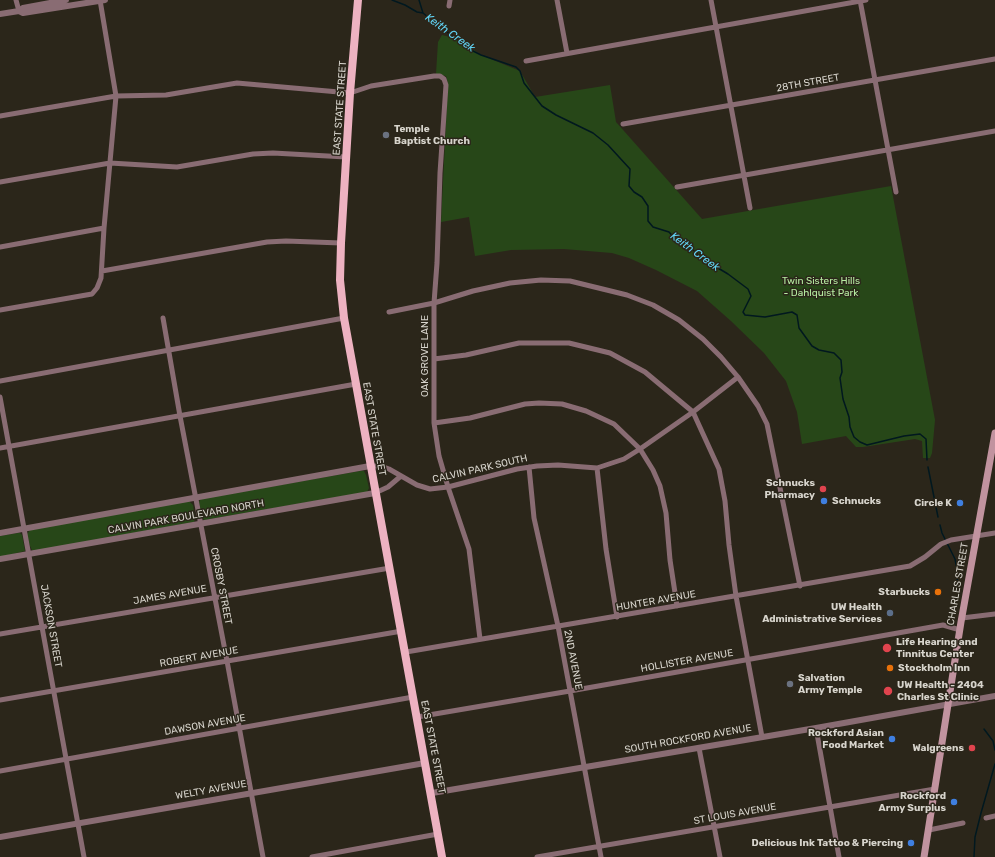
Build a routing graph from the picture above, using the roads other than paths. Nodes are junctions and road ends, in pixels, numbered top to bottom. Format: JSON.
{"nodes":[{"id":1,"x":16,"y":0,"type":"edge"},
{"id":2,"x":66,"y":0,"type":"edge"},
{"id":3,"x":101,"y":0,"type":"edge"},
{"id":4,"x":358,"y":0,"type":"edge"},
{"id":5,"x":557,"y":0,"type":"edge"},
{"id":6,"x":711,"y":0,"type":"edge"},
{"id":7,"x":866,"y":0,"type":"edge"},
{"id":8,"x":860,"y":1,"type":"edge"},
{"id":9,"x":19,"y":11,"type":"junction"},
{"id":10,"x":0,"y":14,"type":"edge"},
{"id":11,"x":716,"y":27,"type":"junction"},
{"id":12,"x":567,"y":53,"type":"junction"},
{"id":13,"x":995,"y":59,"type":"edge"},
{"id":14,"x":526,"y":61,"type":"dead end"},
{"id":15,"x":875,"y":80,"type":"junction"},
{"id":16,"x":350,"y":93,"type":"junction"},
{"id":17,"x":116,"y":96,"type":"junction"},
{"id":18,"x":730,"y":105,"type":"junction"},
{"id":19,"x":0,"y":116,"type":"edge"},
{"id":20,"x":623,"y":124,"type":"dead end"},
{"id":21,"x":995,"y":131,"type":"edge"},
{"id":22,"x":888,"y":150,"type":"junction"},
{"id":23,"x":346,"y":157,"type":"junction"},
{"id":24,"x":110,"y":164,"type":"junction"},
{"id":25,"x":744,"y":176,"type":"junction"},
{"id":26,"x":0,"y":182,"type":"edge"},
{"id":27,"x":677,"y":188,"type":"dead end"},
{"id":28,"x":896,"y":192,"type":"dead end"},
{"id":29,"x":750,"y":208,"type":"dead end"},
{"id":30,"x":104,"y":228,"type":"junction"},
{"id":31,"x":341,"y":244,"type":"junction"},
{"id":32,"x":0,"y":247,"type":"edge"},
{"id":33,"x":102,"y":271,"type":"junction"},
{"id":34,"x":434,"y":303,"type":"junction"},
{"id":35,"x":0,"y":310,"type":"edge"},
{"id":36,"x":389,"y":312,"type":"dead end"},
{"id":37,"x":163,"y":318,"type":"dead end"},
{"id":38,"x":344,"y":318,"type":"junction"},
{"id":39,"x":169,"y":350,"type":"junction"},
{"id":40,"x":434,"y":359,"type":"junction"},
{"id":41,"x":738,"y":377,"type":"junction"},
{"id":42,"x":0,"y":380,"type":"edge"},
{"id":43,"x":356,"y":384,"type":"junction"},
{"id":44,"x":0,"y":397,"type":"edge"},
{"id":45,"x":693,"y":412,"type":"junction"},
{"id":46,"x":180,"y":416,"type":"junction"},
{"id":47,"x":434,"y":423,"type":"junction"},
{"id":48,"x":995,"y":433,"type":"edge"},
{"id":49,"x":9,"y":446,"type":"junction"},
{"id":50,"x":0,"y":448,"type":"edge"},
{"id":51,"x":640,"y":449,"type":"junction"},
{"id":52,"x":993,"y":452,"type":"edge"},
{"id":53,"x":370,"y":466,"type":"junction"},
{"id":54,"x":529,"y":467,"type":"junction"},
{"id":55,"x":597,"y":468,"type":"junction"},
{"id":56,"x":401,"y":476,"type":"junction"},
{"id":57,"x":448,"y":487,"type":"junction"},
{"id":58,"x":375,"y":493,"type":"junction"},
{"id":59,"x":196,"y":498,"type":"junction"},
{"id":60,"x":200,"y":524,"type":"junction"},
{"id":61,"x":24,"y":529,"type":"junction"},
{"id":62,"x":0,"y":533,"type":"edge"},
{"id":63,"x":995,"y":533,"type":"edge"},
{"id":64,"x":976,"y":537,"type":"junction"},
{"id":65,"x":29,"y":554,"type":"junction"},
{"id":66,"x":0,"y":560,"type":"edge"},
{"id":67,"x":390,"y":568,"type":"junction"},
{"id":68,"x":800,"y":586,"type":"junction"},
{"id":69,"x":736,"y":596,"type":"junction"},
{"id":70,"x":214,"y":597,"type":"junction"},
{"id":71,"x":677,"y":606,"type":"junction"},
{"id":72,"x":995,"y":614,"type":"edge"},
{"id":73,"x":618,"y":617,"type":"junction"},
{"id":74,"x":962,"y":618,"type":"junction"},
{"id":75,"x":558,"y":626,"type":"junction"},
{"id":76,"x":42,"y":627,"type":"junction"},
{"id":77,"x":960,"y":630,"type":"junction"},
{"id":78,"x":402,"y":631,"type":"junction"},
{"id":79,"x":0,"y":634,"type":"edge"},
{"id":80,"x":480,"y":639,"type":"junction"},
{"id":81,"x":406,"y":652,"type":"junction"},
{"id":82,"x":748,"y":660,"type":"junction"},
{"id":83,"x":227,"y":661,"type":"junction"},
{"id":84,"x":53,"y":691,"type":"junction"},
{"id":85,"x":570,"y":691,"type":"junction"},
{"id":86,"x":995,"y":696,"type":"edge"},
{"id":87,"x":413,"y":697,"type":"junction"},
{"id":88,"x":0,"y":700,"type":"edge"},
{"id":89,"x":948,"y":705,"type":"junction"},
{"id":90,"x":417,"y":716,"type":"junction"},
{"id":91,"x":239,"y":728,"type":"junction"},
{"id":92,"x":816,"y":728,"type":"junction"},
{"id":93,"x":762,"y":736,"type":"junction"},
{"id":94,"x":699,"y":748,"type":"junction"},
{"id":95,"x":65,"y":758,"type":"junction"},
{"id":96,"x":425,"y":763,"type":"junction"},
{"id":97,"x":584,"y":767,"type":"junction"},
{"id":98,"x":0,"y":770,"type":"edge"},
{"id":99,"x":935,"y":789,"type":"junction"},
{"id":100,"x":250,"y":793,"type":"junction"},
{"id":101,"x":432,"y":793,"type":"junction"},
{"id":102,"x":830,"y":807,"type":"junction"},
{"id":103,"x":995,"y":816,"type":"edge"},
{"id":104,"x":986,"y":818,"type":"dead end"},
{"id":105,"x":78,"y":823,"type":"junction"},
{"id":106,"x":963,"y":823,"type":"dead end"},
{"id":107,"x":715,"y":827,"type":"junction"},
{"id":108,"x":929,"y":830,"type":"junction"},
{"id":109,"x":438,"y":834,"type":"junction"},
{"id":110,"x":0,"y":837,"type":"edge"},
{"id":111,"x":599,"y":847,"type":"junction"},
{"id":112,"x":84,"y":857,"type":"edge"},
{"id":113,"x":263,"y":857,"type":"edge"},
{"id":114,"x":312,"y":857,"type":"edge"},
{"id":115,"x":442,"y":857,"type":"edge"},
{"id":116,"x":538,"y":857,"type":"edge"},
{"id":117,"x":601,"y":857,"type":"edge"},
{"id":118,"x":720,"y":857,"type":"edge"},
{"id":119,"x":839,"y":857,"type":"edge"},
{"id":120,"x":924,"y":857,"type":"edge"}],
"edges":[{"from":1,"to":9,"type":"street"},
{"from":2,"to":9,"type":"street"},
{"from":3,"to":9,"type":"street"},
{"from":3,"to":17,"type":"street"},
{"from":4,"to":16,"type":"main road","name":"EAST STATE STREET"},
{"from":5,"to":12,"type":"street"},
{"from":6,"to":11,"type":"street"},
{"from":7,"to":8,"type":"street"},
{"from":8,"to":11,"type":"street"},
{"from":8,"to":15,"type":"street"},
{"from":9,"to":10,"type":"street"},
{"from":11,"to":12,"type":"street"},
{"from":11,"to":18,"type":"street"},
{"from":12,"to":14,"type":"street"},
{"from":13,"to":15,"type":"street","name":"28TH STREET"},
{"from":15,"to":18,"type":"street","name":"28TH STREET"},
{"from":15,"to":22,"type":"street"},
{"from":16,"to":17,"type":"street"},
{"from":16,"to":23,"type":"main road","name":"EAST STATE STREET"},
{"from":16,"to":34,"type":"street","name":"OAK GROVE LANE"},
{"from":17,"to":19,"type":"street"},
{"from":17,"to":24,"type":"street"},
{"from":18,"to":20,"type":"street","name":"28TH STREET"},
{"from":18,"to":25,"type":"street"},
{"from":21,"to":22,"type":"street"},
{"from":22,"to":25,"type":"street"},
{"from":22,"to":28,"type":"street"},
{"from":23,"to":24,"type":"street"},
{"from":23,"to":31,"type":"main road","name":"EAST STATE STREET"},
{"from":24,"to":26,"type":"street"},
{"from":24,"to":30,"type":"street"},
{"from":25,"to":27,"type":"street"},
{"from":25,"to":29,"type":"street"},
{"from":30,"to":32,"type":"street"},
{"from":30,"to":33,"type":"street"},
{"from":31,"to":33,"type":"street"},
{"from":31,"to":38,"type":"main road","name":"EAST STATE STREET"},
{"from":33,"to":35,"type":"street"},
{"from":34,"to":36,"type":"street"},
{"from":34,"to":40,"type":"street","name":"OAK GROVE LANE"},
{"from":34,"to":41,"type":"street"},
{"from":37,"to":39,"type":"street","name":"CROSBY STREET"},
{"from":38,"to":39,"type":"street"},
{"from":38,"to":43,"type":"main road","name":"EAST STATE STREET"},
{"from":39,"to":42,"type":"street"},
{"from":39,"to":46,"type":"street","name":"CROSBY STREET"},
{"from":40,"to":45,"type":"street"},
{"from":40,"to":47,"type":"street","name":"OAK GROVE LANE"},
{"from":41,"to":45,"type":"street","name":"CALVIN PARK SOUTH"},
{"from":41,"to":68,"type":"street"},
{"from":43,"to":46,"type":"street"},
{"from":43,"to":53,"type":"main road","name":"EAST STATE STREET"},
{"from":44,"to":49,"type":"street","name":"JACKSON STREET"},
{"from":45,"to":51,"type":"street","name":"CALVIN PARK SOUTH"},
{"from":45,"to":69,"type":"street"},
{"from":46,"to":49,"type":"street"},
{"from":46,"to":59,"type":"street","name":"CROSBY STREET"},
{"from":47,"to":51,"type":"street"},
{"from":47,"to":57,"type":"street","name":"OAK GROVE LANE"},
{"from":48,"to":52,"type":"main road","name":"CHARLES STREET"},
{"from":49,"to":50,"type":"street"},
{"from":49,"to":61,"type":"street","name":"JACKSON STREET"},
{"from":51,"to":55,"type":"street","name":"CALVIN PARK SOUTH"},
{"from":51,"to":71,"type":"street"},
{"from":52,"to":64,"type":"main road","name":"CHARLES STREET"},
{"from":53,"to":56,"type":"street","name":"CALVIN PARK SOUTH"},
{"from":53,"to":58,"type":"main road","name":"EAST STATE STREET"},
{"from":53,"to":59,"type":"street","name":"CALVIN PARK BOULEVARD NORTH"},
{"from":54,"to":55,"type":"street","name":"CALVIN PARK SOUTH"},
{"from":54,"to":57,"type":"street","name":"CALVIN PARK SOUTH"},
{"from":54,"to":75,"type":"street","name":"2ND AVENUE"},
{"from":55,"to":73,"type":"street"},
{"from":56,"to":57,"type":"street","name":"CALVIN PARK SOUTH"},
{"from":56,"to":58,"type":"street"},
{"from":57,"to":80,"type":"street","name":"OAK GROVE LANE"},
{"from":58,"to":60,"type":"street","name":"CALVIN PARK BOULEVARD NORTH"},
{"from":58,"to":67,"type":"main road","name":"EAST STATE STREET"},
{"from":59,"to":60,"type":"street","name":"CROSBY STREET"},
{"from":59,"to":61,"type":"street","name":"CALVIN PARK BOULEVARD NORTH"},
{"from":60,"to":65,"type":"street","name":"CALVIN PARK BOULEVARD NORTH"},
{"from":60,"to":70,"type":"street","name":"CROSBY STREET"},
{"from":61,"to":62,"type":"street","name":"CALVIN PARK BOULEVARD NORTH"},
{"from":61,"to":65,"type":"street","name":"JACKSON STREET"},
{"from":63,"to":64,"type":"street"},
{"from":64,"to":68,"type":"street","name":"HUNTER AVENUE"},
{"from":64,"to":74,"type":"main road","name":"CHARLES STREET"},
{"from":65,"to":66,"type":"street","name":"CALVIN PARK BOULEVARD NORTH"},
{"from":65,"to":76,"type":"street","name":"JACKSON STREET"},
{"from":67,"to":70,"type":"street","name":"JAMES AVENUE"},
{"from":67,"to":78,"type":"main road","name":"EAST STATE STREET"},
{"from":68,"to":69,"type":"street","name":"HUNTER AVENUE"},
{"from":69,"to":71,"type":"street","name":"HUNTER AVENUE"},
{"from":69,"to":82,"type":"street"},
{"from":70,"to":76,"type":"street","name":"JAMES AVENUE"},
{"from":70,"to":83,"type":"street","name":"CROSBY STREET"},
{"from":71,"to":73,"type":"street","name":"HUNTER AVENUE"},
{"from":72,"to":74,"type":"street"},
{"from":73,"to":75,"type":"street","name":"HUNTER AVENUE"},
{"from":74,"to":77,"type":"main road","name":"CHARLES STREET"},
{"from":75,"to":80,"type":"street","name":"HUNTER AVENUE"},
{"from":75,"to":85,"type":"street","name":"2ND AVENUE"},
{"from":76,"to":79,"type":"street","name":"JAMES AVENUE"},
{"from":76,"to":84,"type":"street","name":"JACKSON STREET"},
{"from":77,"to":82,"type":"street","name":"HOLLISTER AVENUE"},
{"from":77,"to":89,"type":"main road","name":"CHARLES STREET"},
{"from":78,"to":81,"type":"main road","name":"EAST STATE STREET"},
{"from":78,"to":83,"type":"street","name":"ROBERT AVENUE"},
{"from":80,"to":81,"type":"street","name":"HUNTER AVENUE"},
{"from":81,"to":87,"type":"main road","name":"EAST STATE STREET"},
{"from":82,"to":85,"type":"street","name":"HOLLISTER AVENUE"},
{"from":82,"to":93,"type":"street"},
{"from":83,"to":84,"type":"street","name":"ROBERT AVENUE"},
{"from":83,"to":91,"type":"street","name":"CROSBY STREET"},
{"from":84,"to":88,"type":"street","name":"ROBERT AVENUE"},
{"from":84,"to":95,"type":"street","name":"JACKSON STREET"},
{"from":85,"to":90,"type":"street","name":"HOLLISTER AVENUE"},
{"from":85,"to":97,"type":"street","name":"2ND AVENUE"},
{"from":86,"to":89,"type":"street","name":"SOUTH ROCKFORD AVENUE"},
{"from":87,"to":90,"type":"main road","name":"EAST STATE STREET"},
{"from":87,"to":91,"type":"street","name":"DAWSON AVENUE"},
{"from":89,"to":92,"type":"street","name":"SOUTH ROCKFORD AVENUE"},
{"from":89,"to":99,"type":"main road","name":"CHARLES STREET"},
{"from":90,"to":96,"type":"main road","name":"EAST STATE STREET"},
{"from":91,"to":95,"type":"street","name":"DAWSON AVENUE"},
{"from":91,"to":100,"type":"street","name":"CROSBY STREET"},
{"from":92,"to":93,"type":"street","name":"SOUTH ROCKFORD AVENUE"},
{"from":92,"to":102,"type":"street"},
{"from":93,"to":94,"type":"street","name":"SOUTH ROCKFORD AVENUE"},
{"from":94,"to":97,"type":"street","name":"SOUTH ROCKFORD AVENUE"},
{"from":94,"to":107,"type":"street"},
{"from":95,"to":98,"type":"street","name":"DAWSON AVENUE"},
{"from":95,"to":105,"type":"street","name":"JACKSON STREET"},
{"from":96,"to":100,"type":"street","name":"WELTY AVENUE"},
{"from":96,"to":101,"type":"main road","name":"EAST STATE STREET"},
{"from":97,"to":101,"type":"street","name":"SOUTH ROCKFORD AVENUE"},
{"from":97,"to":111,"type":"street","name":"2ND AVENUE"},
{"from":99,"to":102,"type":"street","name":"ST LOUIS AVENUE"},
{"from":99,"to":108,"type":"main road","name":"CHARLES STREET"},
{"from":100,"to":105,"type":"street","name":"WELTY AVENUE"},
{"from":100,"to":113,"type":"street","name":"CROSBY STREET"},
{"from":101,"to":109,"type":"main road","name":"EAST STATE STREET"},
{"from":102,"to":107,"type":"street","name":"ST LOUIS AVENUE"},
{"from":102,"to":119,"type":"street"},
{"from":103,"to":104,"type":"street"},
{"from":105,"to":110,"type":"street","name":"WELTY AVENUE"},
{"from":105,"to":112,"type":"street","name":"JACKSON STREET"},
{"from":106,"to":108,"type":"street"},
{"from":107,"to":111,"type":"street","name":"ST LOUIS AVENUE"},
{"from":107,"to":118,"type":"street"},
{"from":108,"to":120,"type":"main road","name":"CHARLES STREET"},
{"from":109,"to":114,"type":"street"},
{"from":109,"to":115,"type":"main road","name":"EAST STATE STREET"},
{"from":111,"to":116,"type":"street","name":"ST LOUIS AVENUE"},
{"from":111,"to":117,"type":"street","name":"2ND AVENUE"}]}
